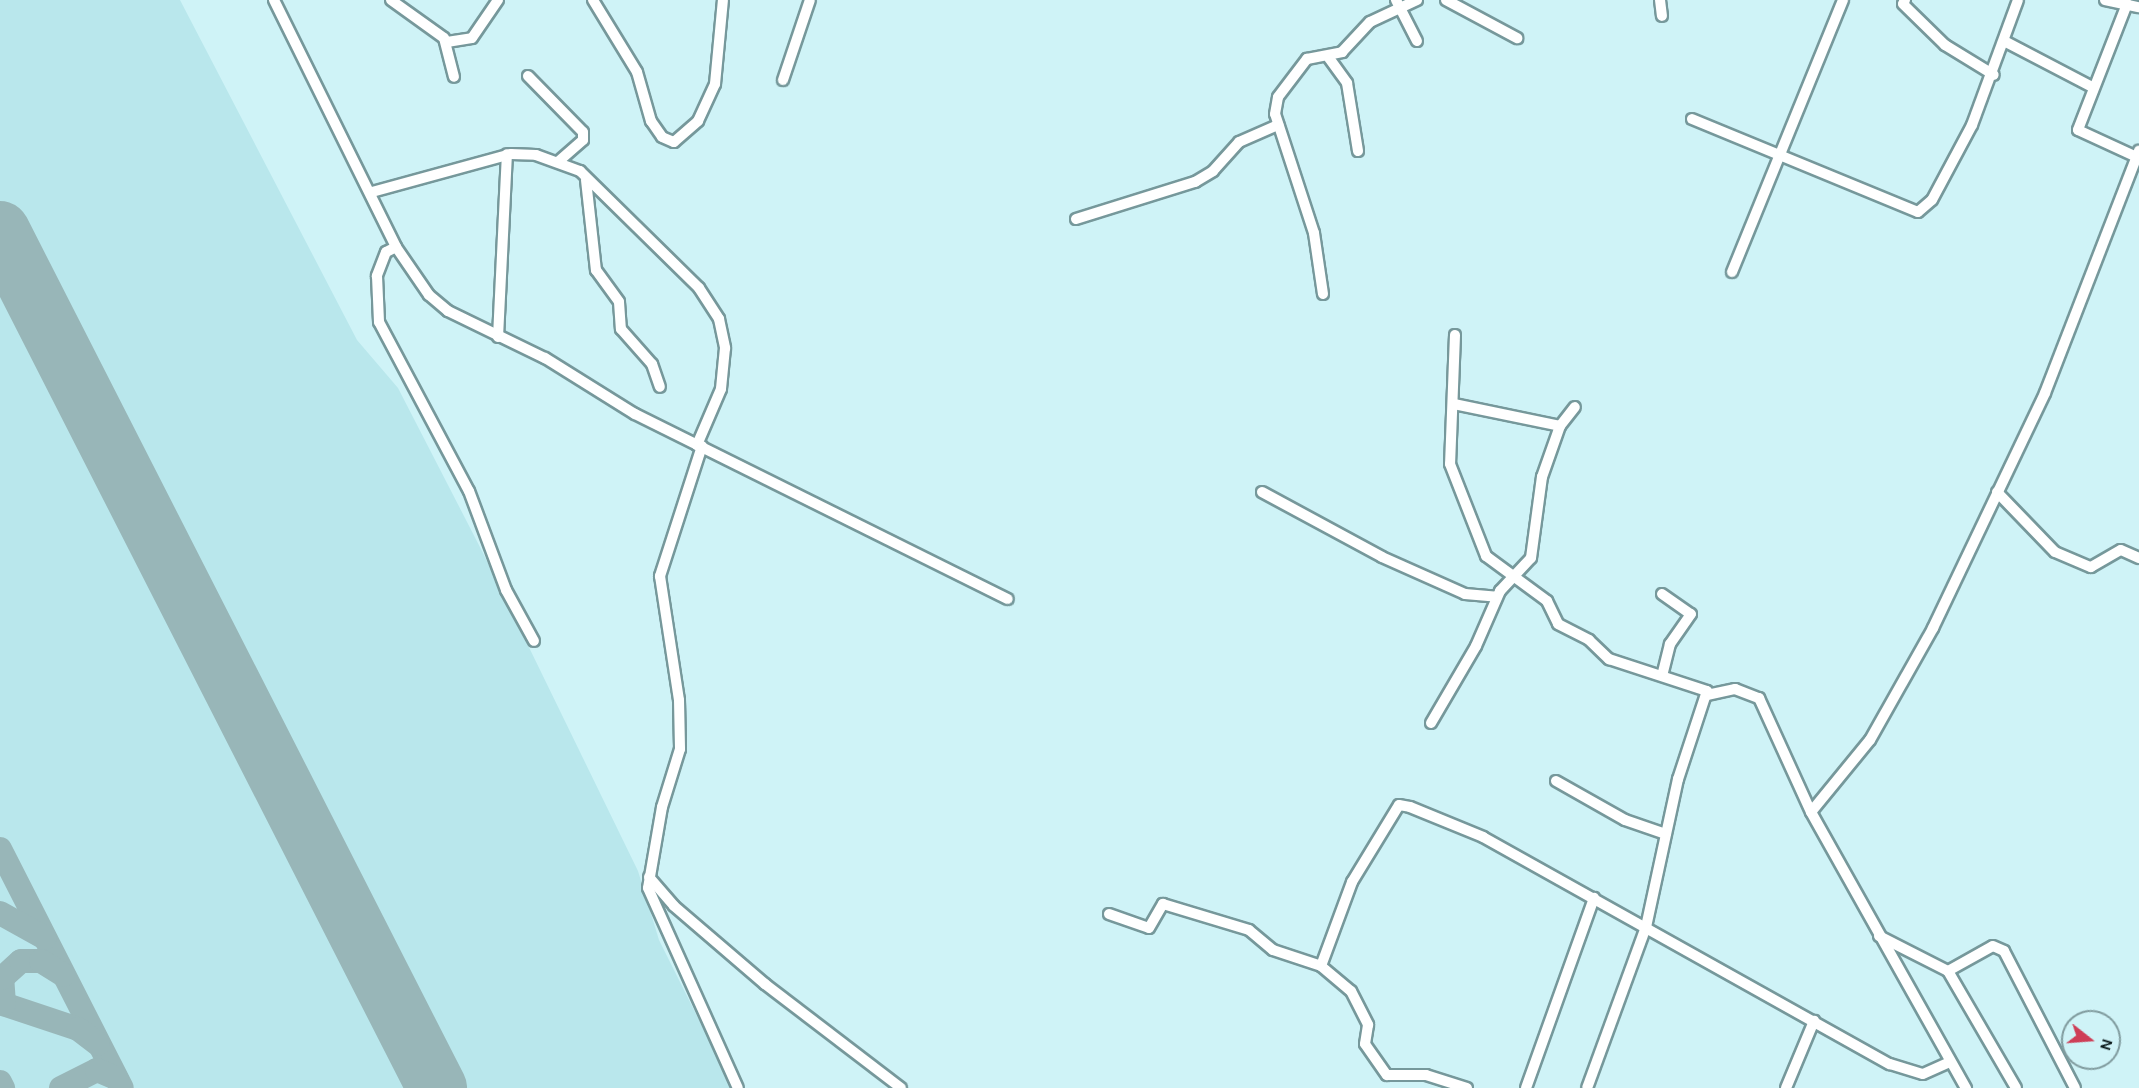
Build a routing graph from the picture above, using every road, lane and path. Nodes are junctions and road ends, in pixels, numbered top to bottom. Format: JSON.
{"nodes":[{"id":1,"x":274,"y":0,"type":"edge"},
{"id":2,"x":392,"y":0,"type":"edge"},
{"id":3,"x":498,"y":0,"type":"edge"},
{"id":4,"x":593,"y":0,"type":"edge"},
{"id":5,"x":723,"y":0,"type":"edge"},
{"id":6,"x":810,"y":0,"type":"edge"},
{"id":7,"x":1417,"y":0,"type":"edge"},
{"id":8,"x":1446,"y":0,"type":"edge"},
{"id":9,"x":1479,"y":0,"type":"edge"},
{"id":10,"x":1660,"y":0,"type":"edge"},
{"id":11,"x":1843,"y":0,"type":"edge"},
{"id":12,"x":1905,"y":0,"type":"edge"},
{"id":13,"x":2018,"y":0,"type":"edge"},
{"id":14,"x":2105,"y":0,"type":"edge"},
{"id":15,"x":1397,"y":3,"type":"edge"},
{"id":16,"x":2127,"y":4,"type":"junction"},
{"id":17,"x":2139,"y":7,"type":"edge"},
{"id":18,"x":1473,"y":10,"type":"junction"},
{"id":19,"x":1662,"y":16,"type":"dead end"},
{"id":20,"x":1517,"y":39,"type":"dead end"},
{"id":21,"x":1417,"y":41,"type":"dead end"},
{"id":22,"x":447,"y":42,"type":"junction"},
{"id":23,"x":2006,"y":42,"type":"junction"},
{"id":24,"x":1329,"y":57,"type":"junction"},
{"id":25,"x":1994,"y":75,"type":"junction"},
{"id":26,"x":528,"y":76,"type":"dead end"},
{"id":27,"x":454,"y":77,"type":"dead end"},
{"id":28,"x":783,"y":80,"type":"dead end"},
{"id":29,"x":2092,"y":87,"type":"junction"},
{"id":30,"x":1692,"y":119,"type":"dead end"},
{"id":31,"x":1278,"y":125,"type":"junction"},
{"id":32,"x":1358,"y":151,"type":"dead end"},
{"id":33,"x":507,"y":154,"type":"junction"},
{"id":34,"x":2138,"y":155,"type":"edge"},
{"id":35,"x":1781,"y":158,"type":"junction"},
{"id":36,"x":558,"y":162,"type":"junction"},
{"id":37,"x":586,"y":180,"type":"junction"},
{"id":38,"x":372,"y":192,"type":"junction"},
{"id":39,"x":1076,"y":219,"type":"dead end"},
{"id":40,"x":396,"y":247,"type":"junction"},
{"id":41,"x":1732,"y":272,"type":"dead end"},
{"id":42,"x":1323,"y":294,"type":"dead end"},
{"id":43,"x":1455,"y":335,"type":"dead end"},
{"id":44,"x":498,"y":337,"type":"junction"},
{"id":45,"x":660,"y":387,"type":"dead end"},
{"id":46,"x":1454,"y":404,"type":"junction"},
{"id":47,"x":1575,"y":407,"type":"dead end"},
{"id":48,"x":1560,"y":426,"type":"junction"},
{"id":49,"x":699,"y":445,"type":"junction"},
{"id":50,"x":1262,"y":492,"type":"dead end"},
{"id":51,"x":1997,"y":492,"type":"junction"},
{"id":52,"x":2139,"y":558,"type":"edge"},
{"id":53,"x":1511,"y":578,"type":"junction"},
{"id":54,"x":1662,"y":594,"type":"dead end"},
{"id":55,"x":1497,"y":597,"type":"junction"},
{"id":56,"x":1008,"y":598,"type":"dead end"},
{"id":57,"x":534,"y":641,"type":"dead end"},
{"id":58,"x":1663,"y":672,"type":"junction"},
{"id":59,"x":1707,"y":695,"type":"junction"},
{"id":60,"x":1431,"y":723,"type":"dead end"},
{"id":61,"x":1556,"y":781,"type":"dead end"},
{"id":62,"x":1811,"y":812,"type":"junction"},
{"id":63,"x":1666,"y":834,"type":"junction"},
{"id":64,"x":649,"y":877,"type":"junction"},
{"id":65,"x":1594,"y":898,"type":"junction"},
{"id":66,"x":1109,"y":914,"type":"dead end"},
{"id":67,"x":1646,"y":927,"type":"junction"},
{"id":68,"x":1879,"y":936,"type":"junction"},
{"id":69,"x":1321,"y":966,"type":"junction"},
{"id":70,"x":1948,"y":971,"type":"junction"},
{"id":71,"x":1814,"y":1021,"type":"junction"},
{"id":72,"x":1950,"y":1062,"type":"junction"},
{"id":73,"x":738,"y":1088,"type":"edge"},
{"id":74,"x":901,"y":1088,"type":"edge"},
{"id":75,"x":1467,"y":1088,"type":"edge"},
{"id":76,"x":1526,"y":1088,"type":"edge"},
{"id":77,"x":1587,"y":1088,"type":"edge"},
{"id":78,"x":1786,"y":1088,"type":"edge"},
{"id":79,"x":1966,"y":1088,"type":"edge"},
{"id":80,"x":2016,"y":1088,"type":"edge"},
{"id":81,"x":2075,"y":1088,"type":"edge"}],
"edges":[{"from":1,"to":38,"type":"street"},
{"from":2,"to":22,"type":"street"},
{"from":3,"to":22,"type":"street"},
{"from":4,"to":5,"type":"street"},
{"from":6,"to":28,"type":"street"},
{"from":7,"to":15,"type":"street"},
{"from":8,"to":18,"type":"street"},
{"from":9,"to":18,"type":"street"},
{"from":10,"to":19,"type":"street"},
{"from":11,"to":35,"type":"street"},
{"from":12,"to":25,"type":"street"},
{"from":13,"to":23,"type":"street"},
{"from":14,"to":16,"type":"street"},
{"from":15,"to":21,"type":"street"},
{"from":15,"to":24,"type":"street"},
{"from":16,"to":17,"type":"street"},
{"from":16,"to":29,"type":"street"},
{"from":18,"to":20,"type":"street"},
{"from":22,"to":27,"type":"street"},
{"from":23,"to":25,"type":"street"},
{"from":23,"to":29,"type":"street"},
{"from":24,"to":31,"type":"street"},
{"from":24,"to":32,"type":"street"},
{"from":25,"to":35,"type":"street"},
{"from":26,"to":36,"type":"street"},
{"from":29,"to":34,"type":"street"},
{"from":30,"to":35,"type":"street"},
{"from":31,"to":39,"type":"street"},
{"from":31,"to":42,"type":"street"},
{"from":33,"to":36,"type":"street"},
{"from":33,"to":38,"type":"street"},
{"from":33,"to":44,"type":"street"},
{"from":34,"to":51,"type":"street"},
{"from":35,"to":41,"type":"street"},
{"from":36,"to":37,"type":"street"},
{"from":37,"to":45,"type":"street"},
{"from":37,"to":49,"type":"street"},
{"from":38,"to":40,"type":"street"},
{"from":40,"to":44,"type":"street"},
{"from":40,"to":57,"type":"street"},
{"from":43,"to":46,"type":"street"},
{"from":44,"to":49,"type":"street"},
{"from":46,"to":48,"type":"street"},
{"from":46,"to":53,"type":"street"},
{"from":47,"to":48,"type":"street"},
{"from":48,"to":53,"type":"street"},
{"from":49,"to":56,"type":"street"},
{"from":49,"to":64,"type":"street"},
{"from":50,"to":55,"type":"street"},
{"from":51,"to":52,"type":"street"},
{"from":51,"to":62,"type":"street"},
{"from":53,"to":55,"type":"street"},
{"from":53,"to":58,"type":"street"},
{"from":54,"to":58,"type":"street"},
{"from":55,"to":60,"type":"street"},
{"from":58,"to":59,"type":"street"},
{"from":59,"to":62,"type":"street"},
{"from":59,"to":63,"type":"street"},
{"from":61,"to":63,"type":"street"},
{"from":62,"to":68,"type":"street"},
{"from":63,"to":67,"type":"street"},
{"from":64,"to":73,"type":"street"},
{"from":64,"to":74,"type":"street"},
{"from":65,"to":67,"type":"street"},
{"from":65,"to":69,"type":"street"},
{"from":65,"to":76,"type":"street"},
{"from":66,"to":69,"type":"street"},
{"from":67,"to":71,"type":"street"},
{"from":67,"to":77,"type":"street"},
{"from":68,"to":70,"type":"street"},
{"from":68,"to":72,"type":"street"},
{"from":69,"to":75,"type":"street"},
{"from":70,"to":80,"type":"street"},
{"from":70,"to":81,"type":"street"},
{"from":71,"to":72,"type":"street"},
{"from":71,"to":78,"type":"street"},
{"from":72,"to":79,"type":"street"}]}
